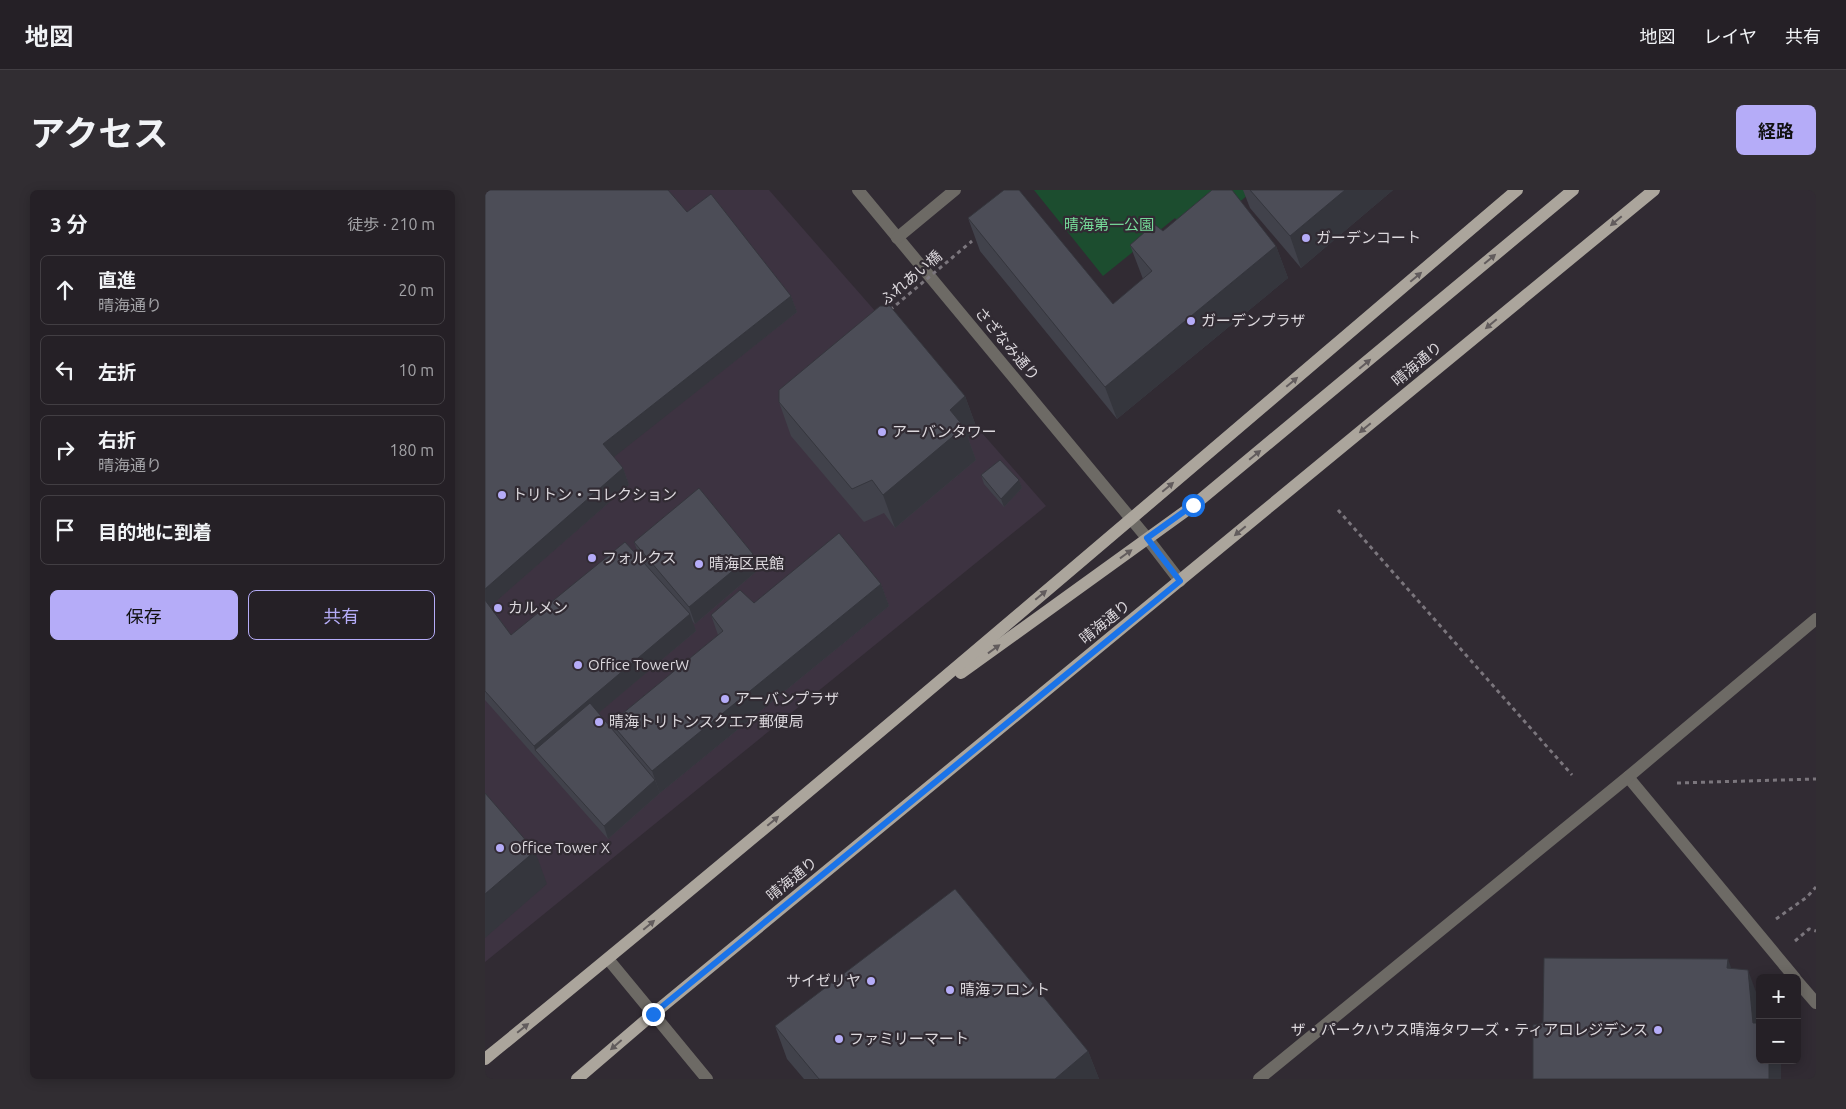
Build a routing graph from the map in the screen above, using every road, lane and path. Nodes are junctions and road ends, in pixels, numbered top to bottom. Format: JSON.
{"nodes":[{"id":1,"x":858,"y":190,"type":"edge"},
{"id":2,"x":955,"y":190,"type":"edge"},
{"id":3,"x":1517,"y":190,"type":"edge"},
{"id":4,"x":1573,"y":190,"type":"edge"},
{"id":5,"x":1654,"y":190,"type":"edge"},
{"id":6,"x":897,"y":238,"type":"junction"},
{"id":7,"x":972,"y":241,"type":"edge"},
{"id":8,"x":886,"y":313,"type":"edge"},
{"id":9,"x":1338,"y":510,"type":"dead end"},
{"id":10,"x":1131,"y":519,"type":"junction"},
{"id":11,"x":1147,"y":538,"type":"junction"},
{"id":12,"x":1180,"y":581,"type":"junction"},
{"id":13,"x":1816,"y":619,"type":"edge"},
{"id":14,"x":884,"y":729,"type":"junction"},
{"id":15,"x":1572,"y":775,"type":"dead end"},
{"id":16,"x":1628,"y":777,"type":"junction"},
{"id":17,"x":1816,"y":779,"type":"edge"},
{"id":18,"x":1677,"y":782,"type":"dead end"},
{"id":19,"x":1816,"y":887,"type":"edge"},
{"id":20,"x":1776,"y":919,"type":"dead end"},
{"id":21,"x":1816,"y":931,"type":"edge"},
{"id":22,"x":1795,"y":941,"type":"dead end"},
{"id":23,"x":608,"y":959,"type":"junction"},
{"id":24,"x":1792,"y":974,"type":"edge"},
{"id":25,"x":1801,"y":985,"type":"edge"},
{"id":26,"x":1816,"y":1003,"type":"edge"},
{"id":27,"x":653,"y":1014,"type":"junction"},
{"id":28,"x":485,"y":1059,"type":"edge"},
{"id":29,"x":577,"y":1079,"type":"edge"},
{"id":30,"x":707,"y":1079,"type":"edge"},
{"id":31,"x":1259,"y":1079,"type":"edge"}],
"edges":[{"from":1,"to":6,"type":"street","name":"さざなみ通り"},
{"from":2,"to":6,"type":"street"},
{"from":10,"to":3,"type":"main road","one_way":true},
{"from":11,"to":4,"type":"main road","one_way":true},
{"from":5,"to":12,"type":"main road","name":"晴海通り","one_way":true},
{"from":6,"to":10,"type":"street","name":"さざなみ通り"},
{"from":7,"to":8,"type":"path","name":"ふれあい橋","bridge":true},
{"from":9,"to":15,"type":"path"},
{"from":10,"to":11,"type":"street","name":"さざなみ通り"},
{"from":14,"to":10,"type":"main road","one_way":true},
{"from":11,"to":12,"type":"street","name":"さざなみ通り"},
{"from":14,"to":11,"type":"main road","one_way":true},
{"from":12,"to":27,"type":"main road","name":"晴海通り"},
{"from":13,"to":16,"type":"street"},
{"from":23,"to":14,"type":"main road","one_way":true},
{"from":16,"to":24,"type":"street"},
{"from":16,"to":31,"type":"street"},
{"from":17,"to":18,"type":"path"},
{"from":19,"to":20,"type":"path"},
{"from":21,"to":22,"type":"path"},
{"from":23,"to":27,"type":"street"},
{"from":28,"to":23,"type":"main road","one_way":true},
{"from":25,"to":26,"type":"street"},
{"from":27,"to":29,"type":"main road","name":"晴海通り","one_way":true},
{"from":27,"to":30,"type":"street"}]}
